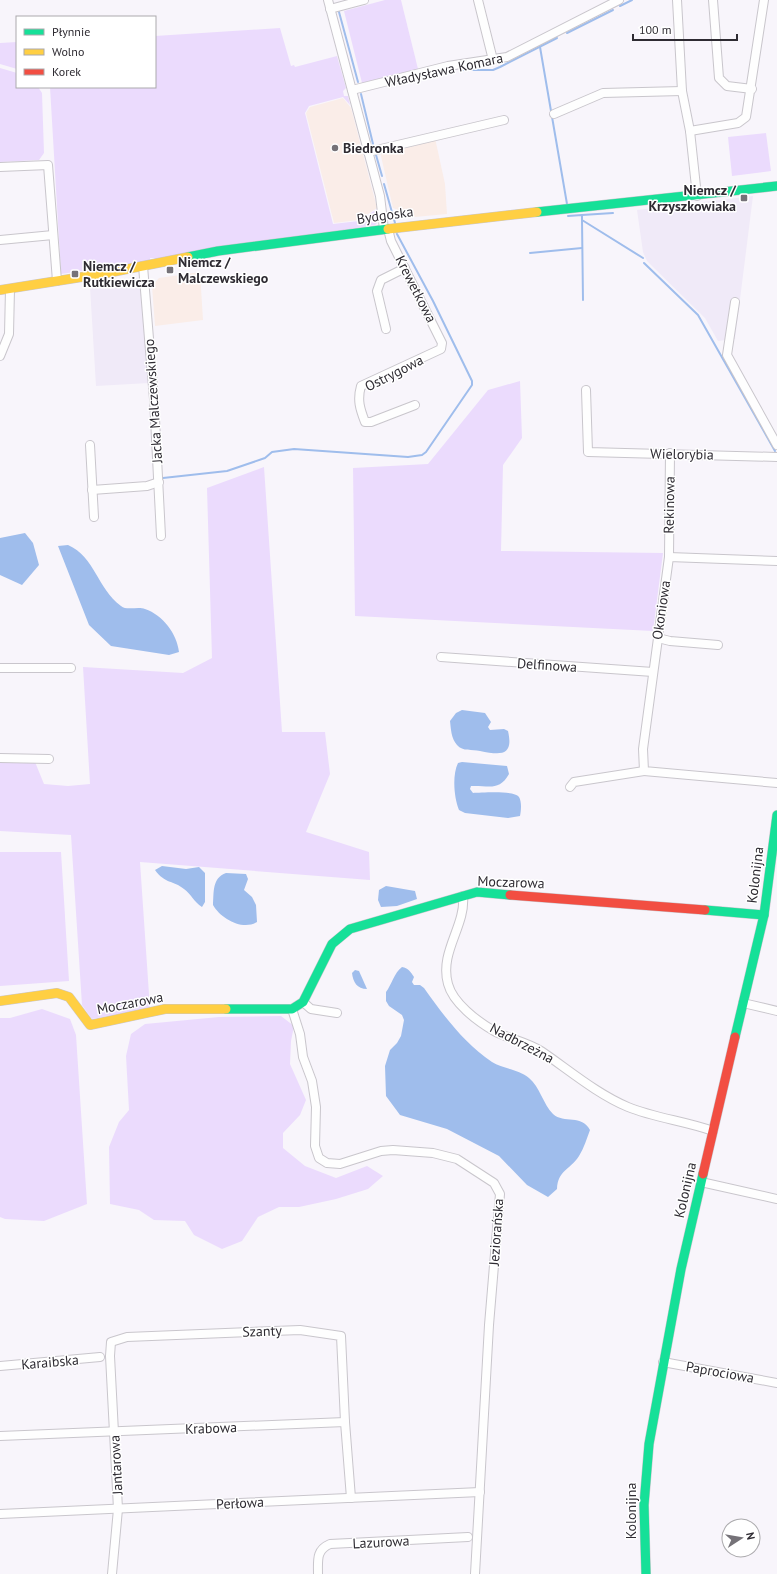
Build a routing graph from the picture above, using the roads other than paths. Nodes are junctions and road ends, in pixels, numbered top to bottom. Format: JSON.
{"nodes":[{"id":1,"x":328,"y":0,"type":"edge"},
{"id":2,"x":364,"y":0,"type":"edge"},
{"id":3,"x":478,"y":0,"type":"edge"},
{"id":4,"x":619,"y":0,"type":"edge"},
{"id":5,"x":677,"y":0,"type":"edge"},
{"id":6,"x":713,"y":0,"type":"edge"},
{"id":7,"x":764,"y":0,"type":"edge"},
{"id":8,"x":330,"y":9,"type":"junction"},
{"id":9,"x":493,"y":60,"type":"junction"},
{"id":10,"x":752,"y":89,"type":"junction"},
{"id":11,"x":352,"y":90,"type":"junction"},
{"id":12,"x":682,"y":91,"type":"junction"},
{"id":13,"x":554,"y":114,"type":"dead end"},
{"id":14,"x":504,"y":120,"type":"dead end"},
{"id":15,"x":690,"y":131,"type":"junction"},
{"id":16,"x":368,"y":152,"type":"junction"},
{"id":17,"x":0,"y":167,"type":"edge"},
{"id":18,"x":777,"y":186,"type":"edge"},
{"id":19,"x":697,"y":196,"type":"junction"},
{"id":20,"x":386,"y":229,"type":"junction"},
{"id":21,"x":53,"y":235,"type":"junction"},
{"id":22,"x":0,"y":240,"type":"edge"},
{"id":23,"x":143,"y":266,"type":"junction"},
{"id":24,"x":404,"y":268,"type":"junction"},
{"id":25,"x":57,"y":281,"type":"junction"},
{"id":26,"x":10,"y":289,"type":"junction"},
{"id":27,"x":0,"y":290,"type":"edge"},
{"id":28,"x":735,"y":302,"type":"dead end"},
{"id":29,"x":386,"y":329,"type":"dead end"},
{"id":30,"x":441,"y":349,"type":"joint"},
{"id":31,"x":0,"y":356,"type":"edge"},
{"id":32,"x":586,"y":390,"type":"dead end"},
{"id":33,"x":414,"y":405,"type":"dead end"},
{"id":34,"x":777,"y":444,"type":"edge"},
{"id":35,"x":90,"y":445,"type":"dead end"},
{"id":36,"x":670,"y":453,"type":"junction"},
{"id":37,"x":777,"y":457,"type":"edge"},
{"id":38,"x":159,"y":482,"type":"junction"},
{"id":39,"x":92,"y":490,"type":"junction"},
{"id":40,"x":94,"y":517,"type":"dead end"},
{"id":41,"x":160,"y":536,"type":"dead end"},
{"id":42,"x":668,"y":557,"type":"junction"},
{"id":43,"x":777,"y":561,"type":"edge"},
{"id":44,"x":658,"y":638,"type":"junction"},
{"id":45,"x":718,"y":646,"type":"dead end"},
{"id":46,"x":441,"y":657,"type":"dead end"},
{"id":47,"x":0,"y":668,"type":"edge"},
{"id":48,"x":71,"y":668,"type":"dead end"},
{"id":49,"x":653,"y":672,"type":"junction"},
{"id":50,"x":0,"y":758,"type":"edge"},
{"id":51,"x":49,"y":759,"type":"dead end"},
{"id":52,"x":644,"y":771,"type":"junction"},
{"id":53,"x":777,"y":783,"type":"edge"},
{"id":54,"x":570,"y":786,"type":"dead end"},
{"id":55,"x":777,"y":815,"type":"edge"},
{"id":56,"x":463,"y":896,"type":"junction"},
{"id":57,"x":764,"y":915,"type":"junction"},
{"id":58,"x":0,"y":1001,"type":"edge"},
{"id":59,"x":303,"y":1002,"type":"junction"},
{"id":60,"x":743,"y":1003,"type":"junction"},
{"id":61,"x":292,"y":1009,"type":"junction"},
{"id":62,"x":777,"y":1011,"type":"edge"},
{"id":63,"x":337,"y":1013,"type":"dead end"},
{"id":64,"x":713,"y":1131,"type":"junction"},
{"id":65,"x":701,"y":1182,"type":"junction"},
{"id":66,"x":777,"y":1199,"type":"edge"},
{"id":67,"x":110,"y":1356,"type":"joint"},
{"id":68,"x":100,"y":1357,"type":"dead end"},
{"id":69,"x":663,"y":1362,"type":"junction"},
{"id":70,"x":0,"y":1366,"type":"edge"},
{"id":71,"x":777,"y":1383,"type":"edge"},
{"id":72,"x":345,"y":1422,"type":"junction"},
{"id":73,"x":114,"y":1432,"type":"junction"},
{"id":74,"x":0,"y":1436,"type":"edge"},
{"id":75,"x":480,"y":1492,"type":"junction"},
{"id":76,"x":351,"y":1498,"type":"junction"},
{"id":77,"x":118,"y":1509,"type":"junction"},
{"id":78,"x":0,"y":1514,"type":"edge"},
{"id":79,"x":468,"y":1537,"type":"dead end"},
{"id":80,"x":112,"y":1574,"type":"edge"},
{"id":81,"x":318,"y":1574,"type":"edge"},
{"id":82,"x":475,"y":1574,"type":"edge"},
{"id":83,"x":646,"y":1574,"type":"edge"}],
"edges":[{"from":1,"to":8,"type":"street","name":"Krewetkowa"},
{"from":2,"to":8,"type":"street"},
{"from":3,"to":9,"type":"street"},
{"from":4,"to":9,"type":"street","name":"Władysława Komara"},
{"from":5,"to":12,"type":"street"},
{"from":6,"to":10,"type":"street"},
{"from":7,"to":10,"type":"street"},
{"from":8,"to":11,"type":"street","name":"Krewetkowa"},
{"from":9,"to":11,"type":"street","name":"Władysława Komara"},
{"from":10,"to":15,"type":"street"},
{"from":11,"to":16,"type":"street","name":"Krewetkowa"},
{"from":12,"to":13,"type":"street"},
{"from":12,"to":15,"type":"street"},
{"from":14,"to":16,"type":"street"},
{"from":15,"to":19,"type":"street"},
{"from":16,"to":20,"type":"street","name":"Krewetkowa"},
{"from":17,"to":21,"type":"street"},
{"from":18,"to":19,"type":"street","name":"Bydgoska"},
{"from":19,"to":20,"type":"street","name":"Bydgoska"},
{"from":20,"to":23,"type":"street","name":"Bydgoska"},
{"from":20,"to":24,"type":"street","name":"Krewetkowa"},
{"from":21,"to":22,"type":"street"},
{"from":21,"to":25,"type":"street"},
{"from":23,"to":25,"type":"street","name":"Bydgoska"},
{"from":23,"to":38,"type":"street","name":"Jacka Malczewskiego"},
{"from":24,"to":29,"type":"street"},
{"from":24,"to":30,"type":"street","name":"Krewetkowa"},
{"from":25,"to":26,"type":"street","name":"Bydgoska"},
{"from":26,"to":27,"type":"street","name":"Bydgoska"},
{"from":26,"to":31,"type":"street"},
{"from":28,"to":34,"type":"street"},
{"from":30,"to":33,"type":"street","name":"Ostrygowa"},
{"from":32,"to":36,"type":"street","name":"Wielorybia"},
{"from":35,"to":39,"type":"street"},
{"from":36,"to":37,"type":"street","name":"Wielorybia"},
{"from":36,"to":42,"type":"street","name":"Rekinowa"},
{"from":38,"to":39,"type":"street"},
{"from":38,"to":41,"type":"street","name":"Jacka Malczewskiego"},
{"from":39,"to":40,"type":"street"},
{"from":42,"to":43,"type":"street"},
{"from":42,"to":44,"type":"street","name":"Okoniowa"},
{"from":44,"to":45,"type":"street"},
{"from":44,"to":49,"type":"street","name":"Okoniowa"},
{"from":46,"to":49,"type":"street","name":"Delfinowa"},
{"from":47,"to":48,"type":"street"},
{"from":49,"to":52,"type":"street","name":"Okoniowa"},
{"from":50,"to":51,"type":"street"},
{"from":52,"to":53,"type":"street"},
{"from":52,"to":54,"type":"street"},
{"from":55,"to":57,"type":"street","name":"Kolonijna"},
{"from":56,"to":57,"type":"street","name":"Moczarowa"},
{"from":56,"to":59,"type":"street","name":"Moczarowa"},
{"from":56,"to":64,"type":"street","name":"Nadbrzeżna"},
{"from":57,"to":60,"type":"street","name":"Kolonijna"},
{"from":58,"to":61,"type":"street","name":"Moczarowa"},
{"from":59,"to":61,"type":"street"},
{"from":59,"to":63,"type":"street"},
{"from":60,"to":62,"type":"street"},
{"from":60,"to":64,"type":"street","name":"Kolonijna"},
{"from":61,"to":75,"type":"street","name":"Jeziorańska"},
{"from":64,"to":65,"type":"street","name":"Kolonijna"},
{"from":65,"to":66,"type":"street"},
{"from":65,"to":69,"type":"street","name":"Kolonijna"},
{"from":67,"to":72,"type":"street","name":"Szanty"},
{"from":67,"to":73,"type":"street","name":"Jantarowa"},
{"from":68,"to":70,"type":"street","name":"Karaibska"},
{"from":69,"to":71,"type":"street","name":"Paprociowa"},
{"from":69,"to":83,"type":"street","name":"Kolonijna"},
{"from":72,"to":73,"type":"street","name":"Krabowa"},
{"from":72,"to":76,"type":"street"},
{"from":73,"to":74,"type":"street","name":"Krabowa"},
{"from":73,"to":77,"type":"street","name":"Jantarowa"},
{"from":75,"to":76,"type":"street","name":"Perłowa"},
{"from":75,"to":82,"type":"street","name":"Jeziorańska"},
{"from":76,"to":77,"type":"street","name":"Perłowa"},
{"from":77,"to":78,"type":"street","name":"Perłowa"},
{"from":77,"to":80,"type":"street","name":"Jantarowa"},
{"from":79,"to":81,"type":"street","name":"Lazurowa"}]}
